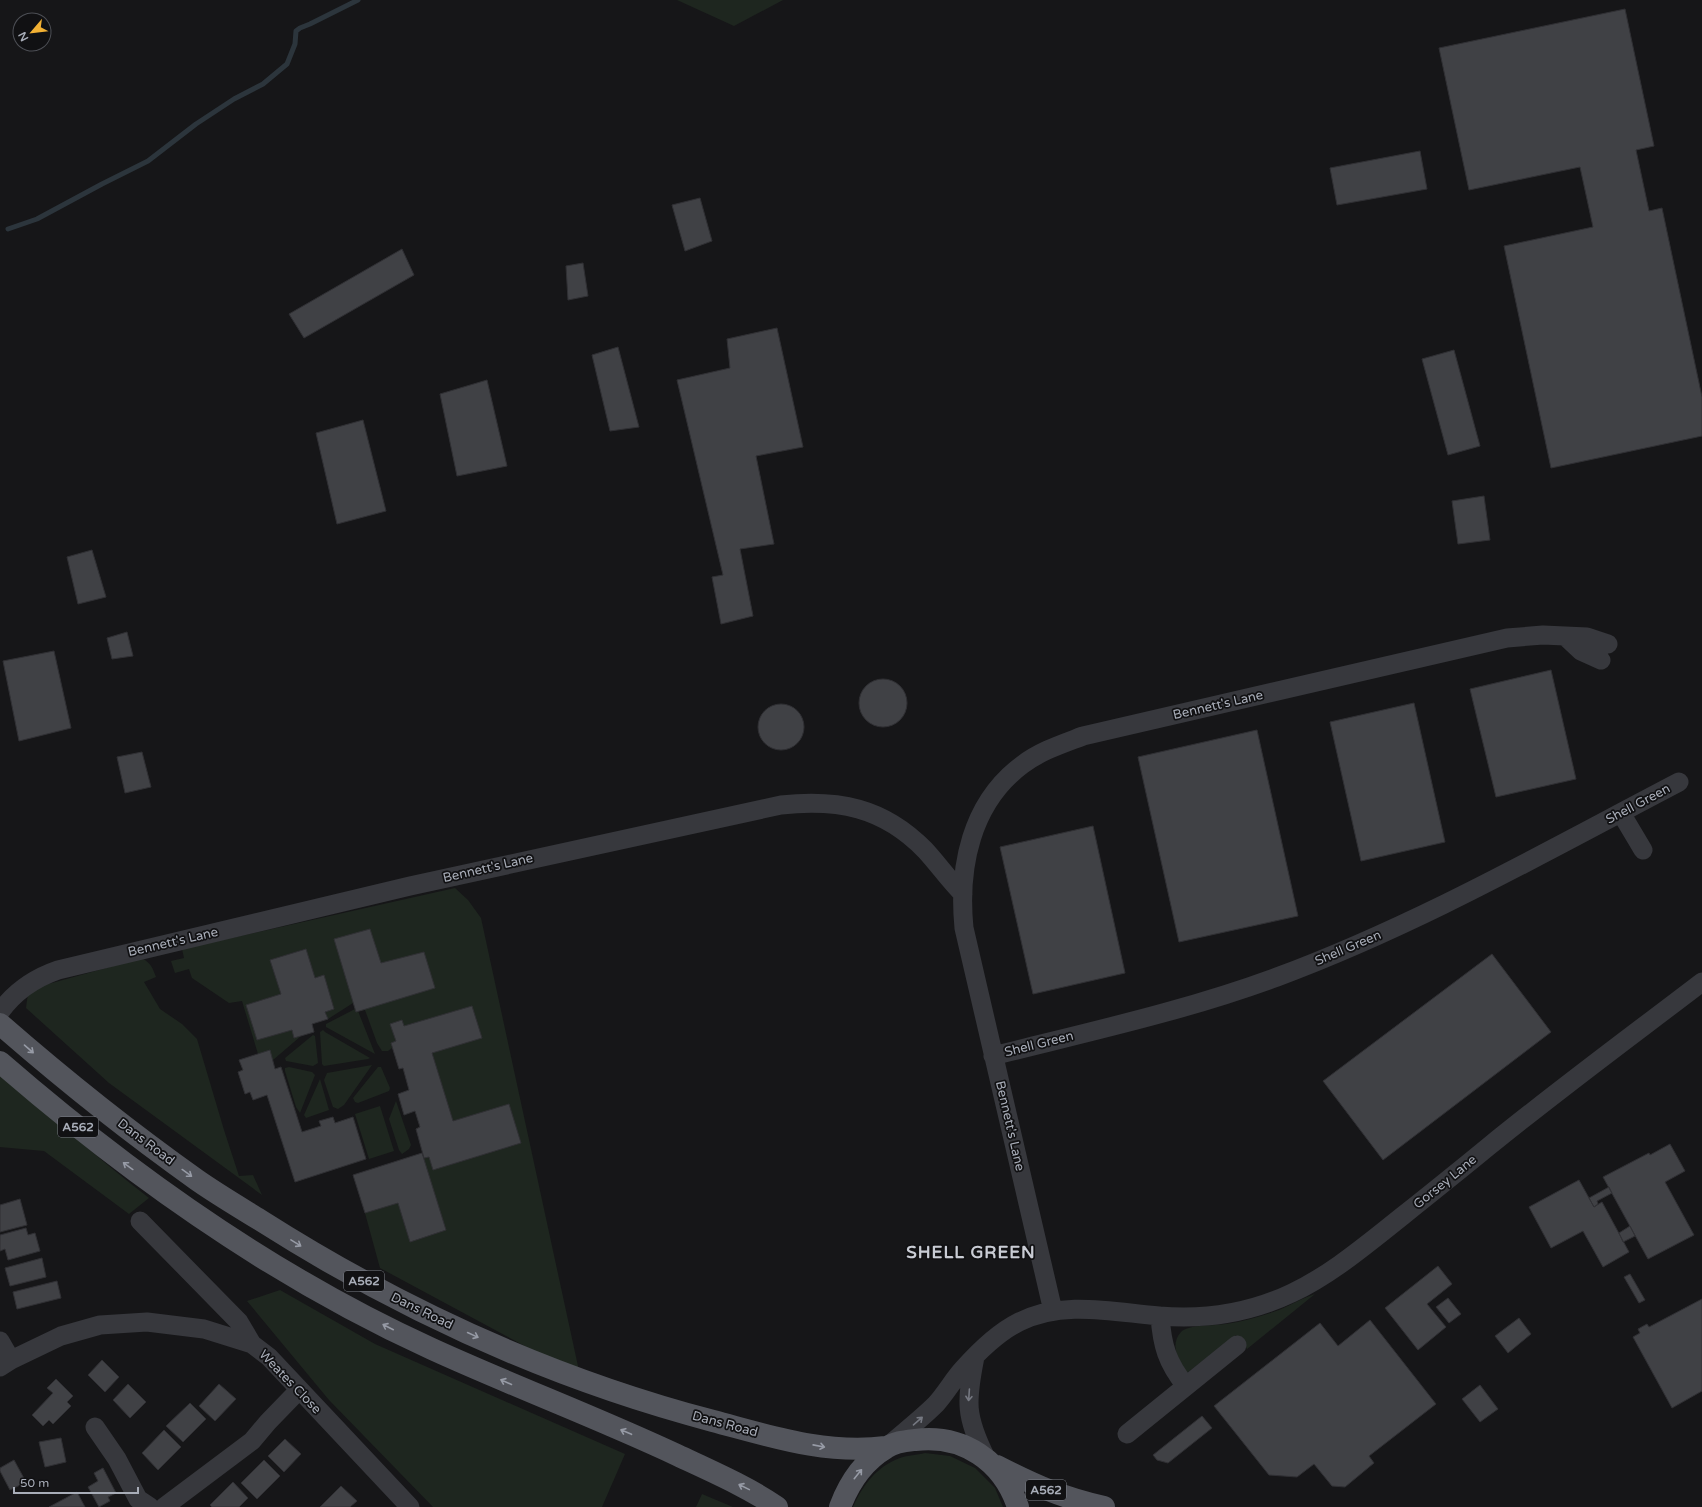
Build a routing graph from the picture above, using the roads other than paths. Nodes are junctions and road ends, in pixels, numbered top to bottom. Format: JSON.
{"nodes":[{"id":1,"x":1605,"y":652,"type":"dead end"},
{"id":2,"x":1679,"y":782,"type":"dead end"},
{"id":3,"x":1621,"y":813,"type":"junction"},
{"id":4,"x":1643,"y":850,"type":"dead end"},
{"id":5,"x":963,"y":894,"type":"junction"},
{"id":6,"x":1702,"y":982,"type":"edge"},
{"id":7,"x":0,"y":1012,"type":"edge"},
{"id":8,"x":0,"y":1024,"type":"edge"},
{"id":9,"x":993,"y":1056,"type":"junction"},
{"id":10,"x":0,"y":1062,"type":"edge"},
{"id":11,"x":140,"y":1221,"type":"dead end"},
{"id":12,"x":1053,"y":1311,"type":"junction"},
{"id":13,"x":1160,"y":1316,"type":"junction"},
{"id":14,"x":0,"y":1341,"type":"edge"},
{"id":15,"x":252,"y":1344,"type":"junction"},
{"id":16,"x":1237,"y":1344,"type":"dead end"},
{"id":17,"x":975,"y":1357,"type":"junction"},
{"id":18,"x":6,"y":1364,"type":"edge"},
{"id":19,"x":1186,"y":1386,"type":"junction"},
{"id":20,"x":299,"y":1390,"type":"junction"},
{"id":21,"x":94,"y":1427,"type":"dead end"},
{"id":22,"x":1127,"y":1434,"type":"dead end"},
{"id":23,"x":887,"y":1447,"type":"junction"},
{"id":24,"x":989,"y":1461,"type":"junction"},
{"id":25,"x":150,"y":1507,"type":"edge"},
{"id":26,"x":164,"y":1507,"type":"edge"},
{"id":27,"x":410,"y":1507,"type":"edge"},
{"id":28,"x":777,"y":1507,"type":"edge"},
{"id":29,"x":840,"y":1507,"type":"edge"},
{"id":30,"x":1018,"y":1507,"type":"edge"},
{"id":31,"x":1104,"y":1507,"type":"edge"}],
"edges":[{"from":1,"to":5,"type":"street","name":"Bennett's Lane"},
{"from":2,"to":3,"type":"street","name":"Shell Green"},
{"from":3,"to":4,"type":"street"},
{"from":3,"to":9,"type":"street","name":"Shell Green"},
{"from":5,"to":7,"type":"street","name":"Bennett's Lane"},
{"from":5,"to":9,"type":"street","name":"Bennett's Lane"},
{"from":6,"to":13,"type":"street","name":"Gorsey Lane"},
{"from":8,"to":23,"type":"main road","name":"Dans Road","number":"A562","one_way":true},
{"from":9,"to":12,"type":"street","name":"Bennett's Lane"},
{"from":28,"to":10,"type":"main road","number":"A562","one_way":true},
{"from":11,"to":15,"type":"street"},
{"from":12,"to":13,"type":"street","name":"Gorsey Lane"},
{"from":12,"to":17,"type":"street","name":"Gorsey Lane"},
{"from":13,"to":19,"type":"street"},
{"from":14,"to":18,"type":"street"},
{"from":15,"to":18,"type":"street","name":"Weates Close"},
{"from":15,"to":20,"type":"street","name":"Weates Close"},
{"from":16,"to":19,"type":"street"},
{"from":23,"to":17,"type":"street","name":"Gorsey Lane","one_way":true},
{"from":17,"to":24,"type":"street","one_way":true},
{"from":19,"to":22,"type":"street"},
{"from":20,"to":26,"type":"street"},
{"from":20,"to":27,"type":"street","name":"Weates Close"},
{"from":21,"to":25,"type":"street"},
{"from":23,"to":24,"type":"main road","number":"A562"},
{"from":29,"to":23,"type":"main road","number":"A562","one_way":true},
{"from":24,"to":30,"type":"main road","number":"A562"},
{"from":24,"to":31,"type":"main road","number":"A562"}]}
